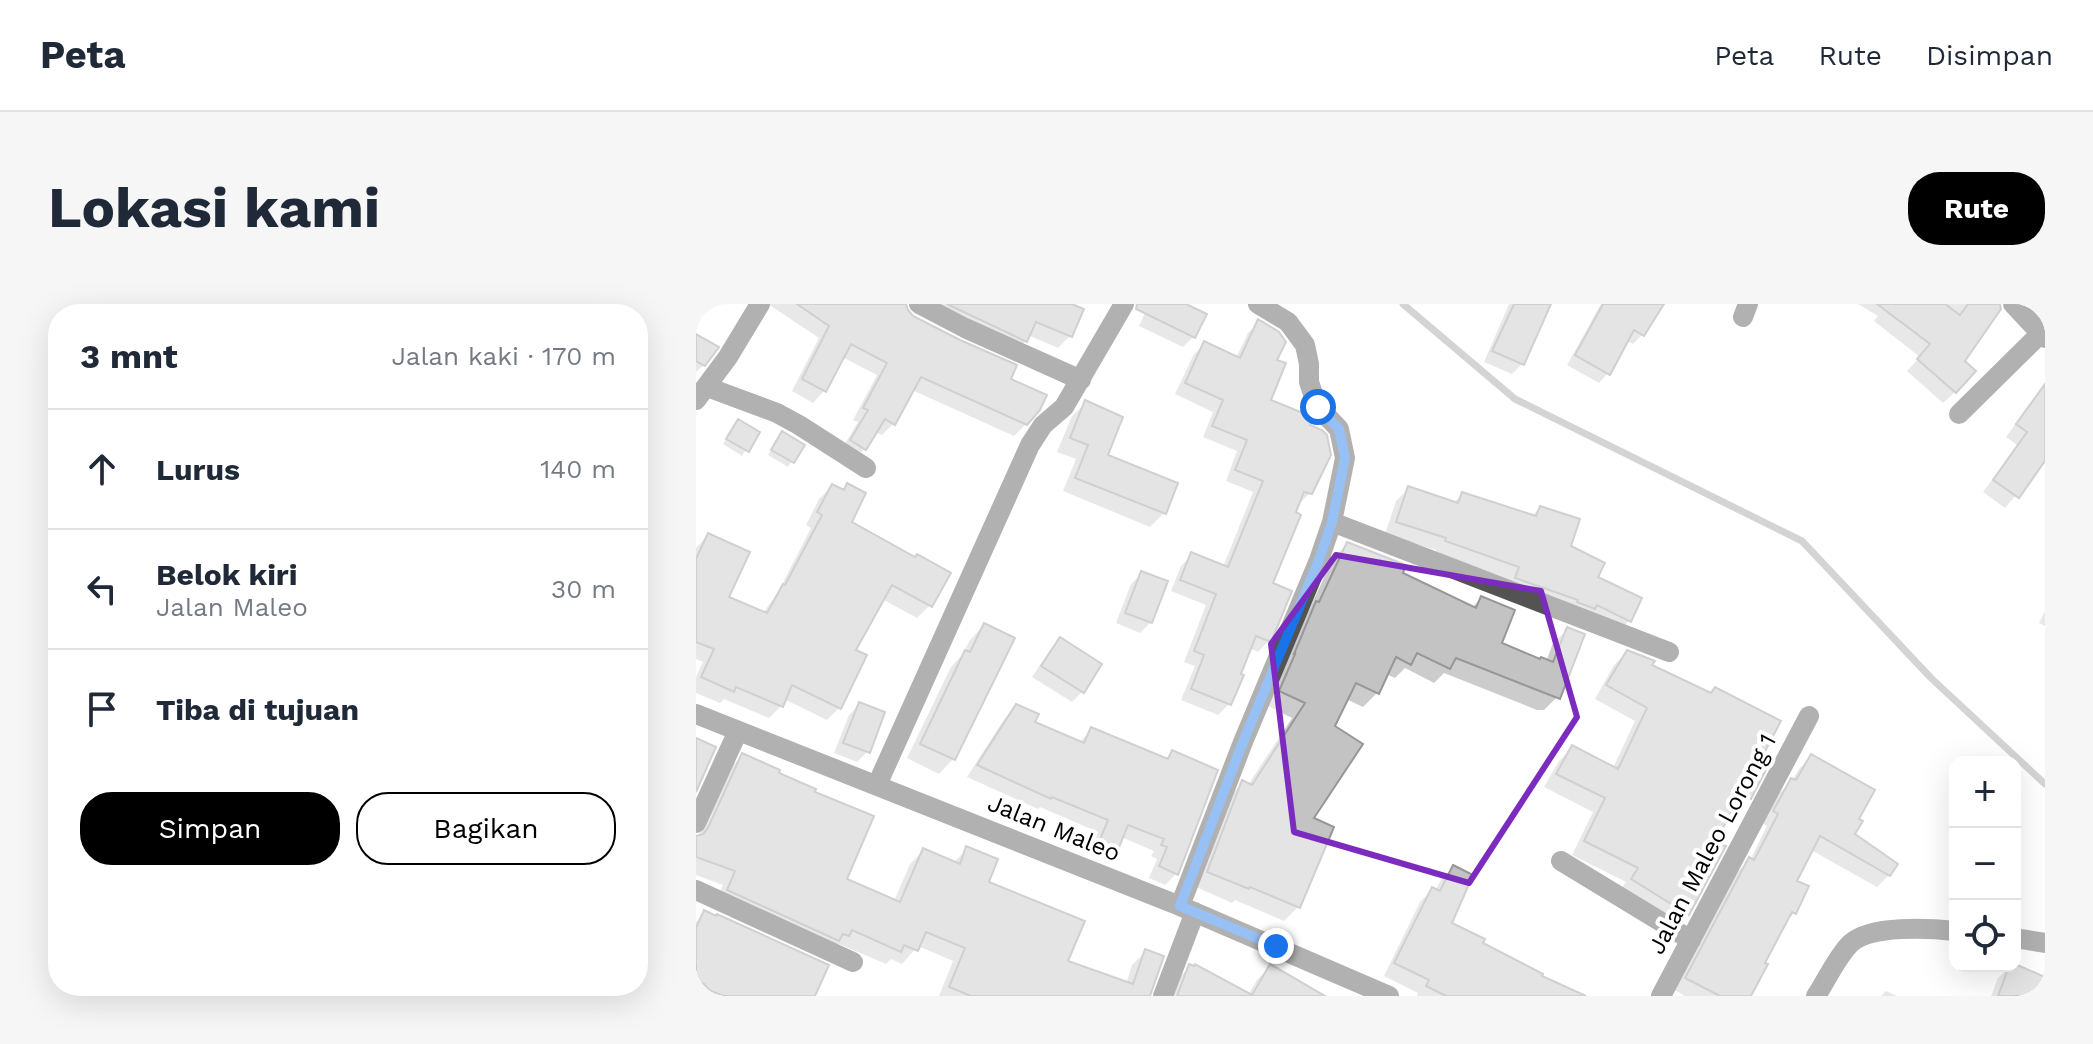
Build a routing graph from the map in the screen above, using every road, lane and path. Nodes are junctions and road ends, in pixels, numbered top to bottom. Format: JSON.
{"nodes":[{"id":1,"x":760,"y":304,"type":"edge"},
{"id":2,"x":919,"y":304,"type":"edge"},
{"id":3,"x":1124,"y":304,"type":"edge"},
{"id":4,"x":1258,"y":304,"type":"edge"},
{"id":5,"x":2013,"y":304,"type":"edge"},
{"id":6,"x":2042,"y":336,"type":"edge"},
{"id":7,"x":1081,"y":380,"type":"junction"},
{"id":8,"x":702,"y":394,"type":"edge"},
{"id":9,"x":1959,"y":414,"type":"dead end"},
{"id":10,"x":866,"y":468,"type":"dead end"},
{"id":11,"x":1332,"y":522,"type":"junction"},
{"id":12,"x":1669,"y":652,"type":"dead end"},
{"id":13,"x":696,"y":714,"type":"edge"},
{"id":14,"x":1809,"y":716,"type":"dead end"},
{"id":15,"x":738,"y":731,"type":"junction"},
{"id":16,"x":877,"y":785,"type":"junction"},
{"id":17,"x":696,"y":823,"type":"edge"},
{"id":18,"x":1561,"y":861,"type":"dead end"},
{"id":19,"x":696,"y":890,"type":"edge"},
{"id":20,"x":1187,"y":909,"type":"junction"},
{"id":21,"x":1949,"y":931,"type":"edge"},
{"id":22,"x":2021,"y":939,"type":"edge"},
{"id":23,"x":1691,"y":940,"type":"junction"},
{"id":24,"x":2045,"y":943,"type":"edge"},
{"id":25,"x":853,"y":962,"type":"dead end"},
{"id":26,"x":1163,"y":996,"type":"edge"},
{"id":27,"x":1389,"y":996,"type":"edge"},
{"id":28,"x":1661,"y":996,"type":"edge"},
{"id":29,"x":1816,"y":996,"type":"edge"}],
"edges":[{"from":1,"to":8,"type":"street"},
{"from":2,"to":7,"type":"street"},
{"from":3,"to":7,"type":"street"},
{"from":4,"to":11,"type":"street"},
{"from":5,"to":6,"type":"street"},
{"from":6,"to":9,"type":"street"},
{"from":7,"to":16,"type":"street"},
{"from":8,"to":10,"type":"street"},
{"from":11,"to":12,"type":"street"},
{"from":11,"to":20,"type":"street"},
{"from":13,"to":15,"type":"street","name":"Jalan Maleo"},
{"from":14,"to":23,"type":"street","name":"Jalan Maleo Lorong 1"},
{"from":15,"to":16,"type":"street","name":"Jalan Maleo"},
{"from":15,"to":17,"type":"street"},
{"from":16,"to":20,"type":"street","name":"Jalan Maleo"},
{"from":18,"to":23,"type":"street"},
{"from":19,"to":25,"type":"street"},
{"from":20,"to":26,"type":"street"},
{"from":20,"to":27,"type":"street","name":"Jalan Maleo"},
{"from":21,"to":29,"type":"street"},
{"from":22,"to":24,"type":"street"},
{"from":23,"to":28,"type":"street","name":"Jalan Maleo Lorong 1"}]}
